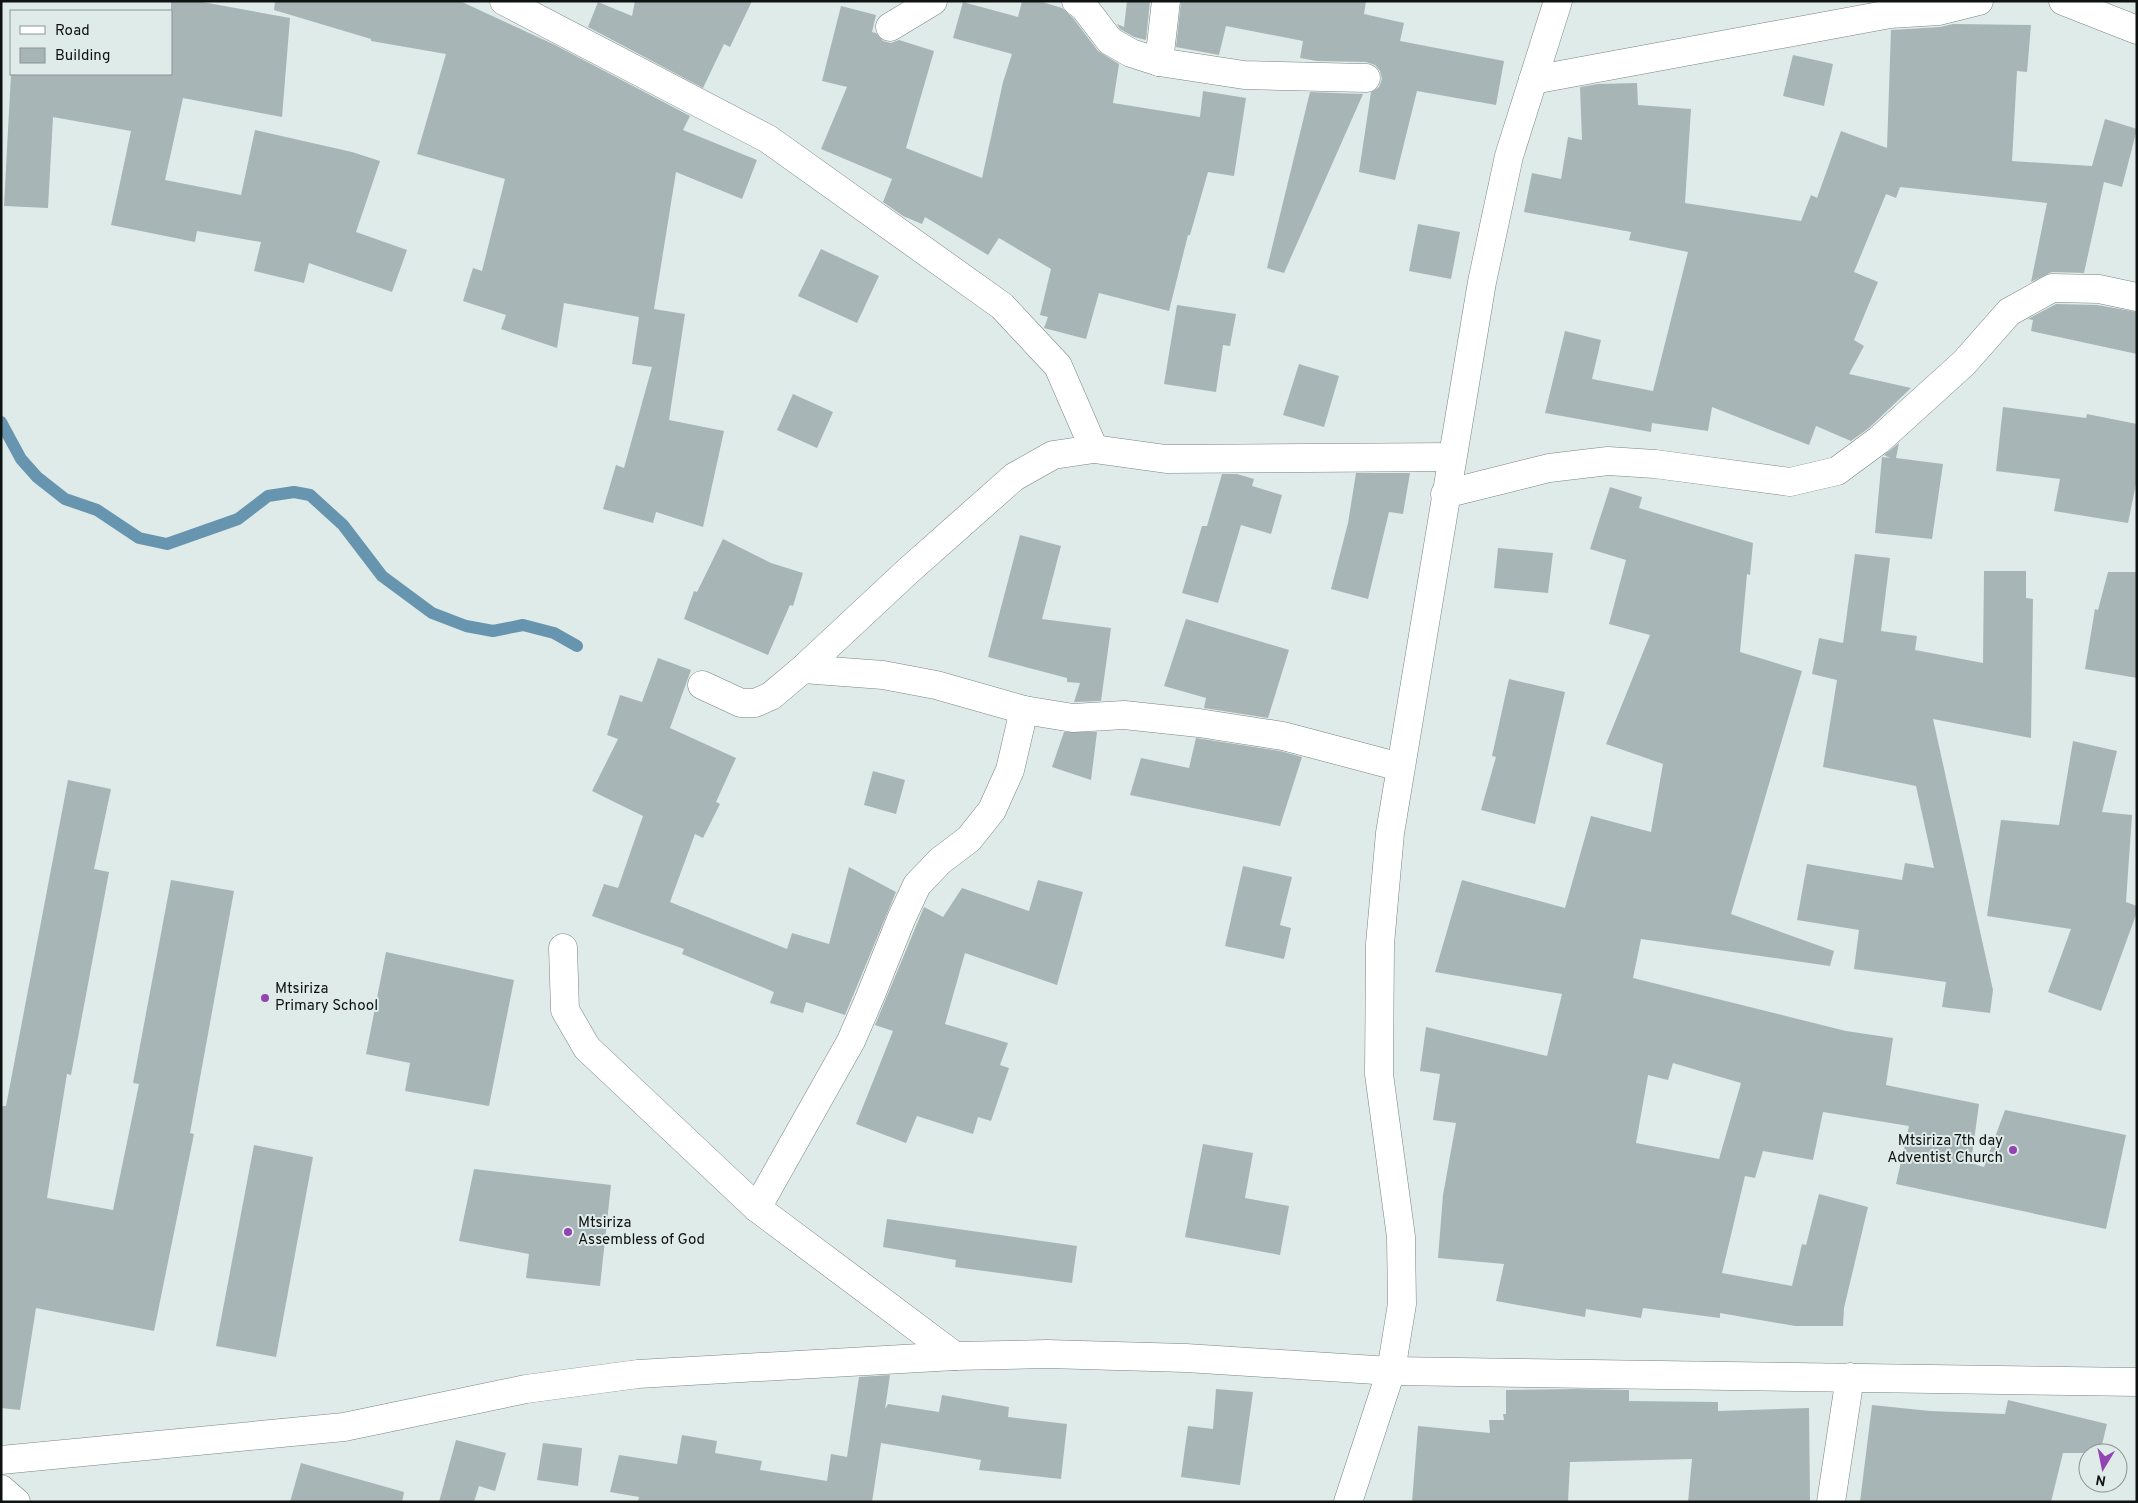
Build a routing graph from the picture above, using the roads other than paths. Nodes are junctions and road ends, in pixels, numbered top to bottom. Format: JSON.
{"nodes":[{"id":1,"x":504,"y":1,"type":"edge"},
{"id":2,"x":934,"y":1,"type":"edge"},
{"id":3,"x":1076,"y":1,"type":"edge"},
{"id":4,"x":1166,"y":1,"type":"edge"},
{"id":5,"x":1558,"y":1,"type":"edge"},
{"id":6,"x":1979,"y":1,"type":"edge"},
{"id":7,"x":2063,"y":1,"type":"edge"},
{"id":8,"x":890,"y":27,"type":"dead end"},
{"id":9,"x":2137,"y":30,"type":"edge"},
{"id":10,"x":1159,"y":62,"type":"junction"},
{"id":11,"x":1366,"y":78,"type":"dead end"},
{"id":12,"x":1533,"y":80,"type":"junction"},
{"id":13,"x":2137,"y":297,"type":"edge"},
{"id":14,"x":1094,"y":449,"type":"junction"},
{"id":15,"x":1452,"y":457,"type":"junction"},
{"id":16,"x":1445,"y":494,"type":"junction"},
{"id":17,"x":803,"y":669,"type":"junction"},
{"id":18,"x":702,"y":686,"type":"dead end"},
{"id":19,"x":1024,"y":710,"type":"junction"},
{"id":20,"x":1400,"y":767,"type":"junction"},
{"id":21,"x":563,"y":948,"type":"dead end"},
{"id":22,"x":757,"y":1208,"type":"junction"},
{"id":23,"x":955,"y":1356,"type":"junction"},
{"id":24,"x":1391,"y":1371,"type":"junction"},
{"id":25,"x":1850,"y":1377,"type":"junction"},
{"id":26,"x":2137,"y":1382,"type":"edge"},
{"id":27,"x":1,"y":1460,"type":"edge"},
{"id":28,"x":1,"y":1489,"type":"edge"},
{"id":29,"x":16,"y":1502,"type":"edge"},
{"id":30,"x":1348,"y":1502,"type":"edge"},
{"id":31,"x":1831,"y":1502,"type":"edge"}],
"edges":[{"from":1,"to":14,"type":"street"},
{"from":2,"to":8,"type":"street"},
{"from":3,"to":10,"type":"street"},
{"from":4,"to":10,"type":"street"},
{"from":5,"to":12,"type":"street"},
{"from":6,"to":12,"type":"street"},
{"from":7,"to":9,"type":"street"},
{"from":10,"to":11,"type":"street"},
{"from":12,"to":15,"type":"street"},
{"from":13,"to":16,"type":"street"},
{"from":14,"to":15,"type":"street"},
{"from":14,"to":17,"type":"street"},
{"from":15,"to":16,"type":"street"},
{"from":16,"to":20,"type":"street"},
{"from":17,"to":18,"type":"street"},
{"from":17,"to":19,"type":"street"},
{"from":19,"to":20,"type":"street"},
{"from":19,"to":22,"type":"street"},
{"from":20,"to":24,"type":"street"},
{"from":21,"to":22,"type":"street"},
{"from":22,"to":23,"type":"street"},
{"from":23,"to":24,"type":"street"},
{"from":23,"to":27,"type":"street"},
{"from":24,"to":25,"type":"street"},
{"from":24,"to":30,"type":"street"},
{"from":25,"to":26,"type":"street"},
{"from":25,"to":31,"type":"street"},
{"from":28,"to":29,"type":"street"}]}
